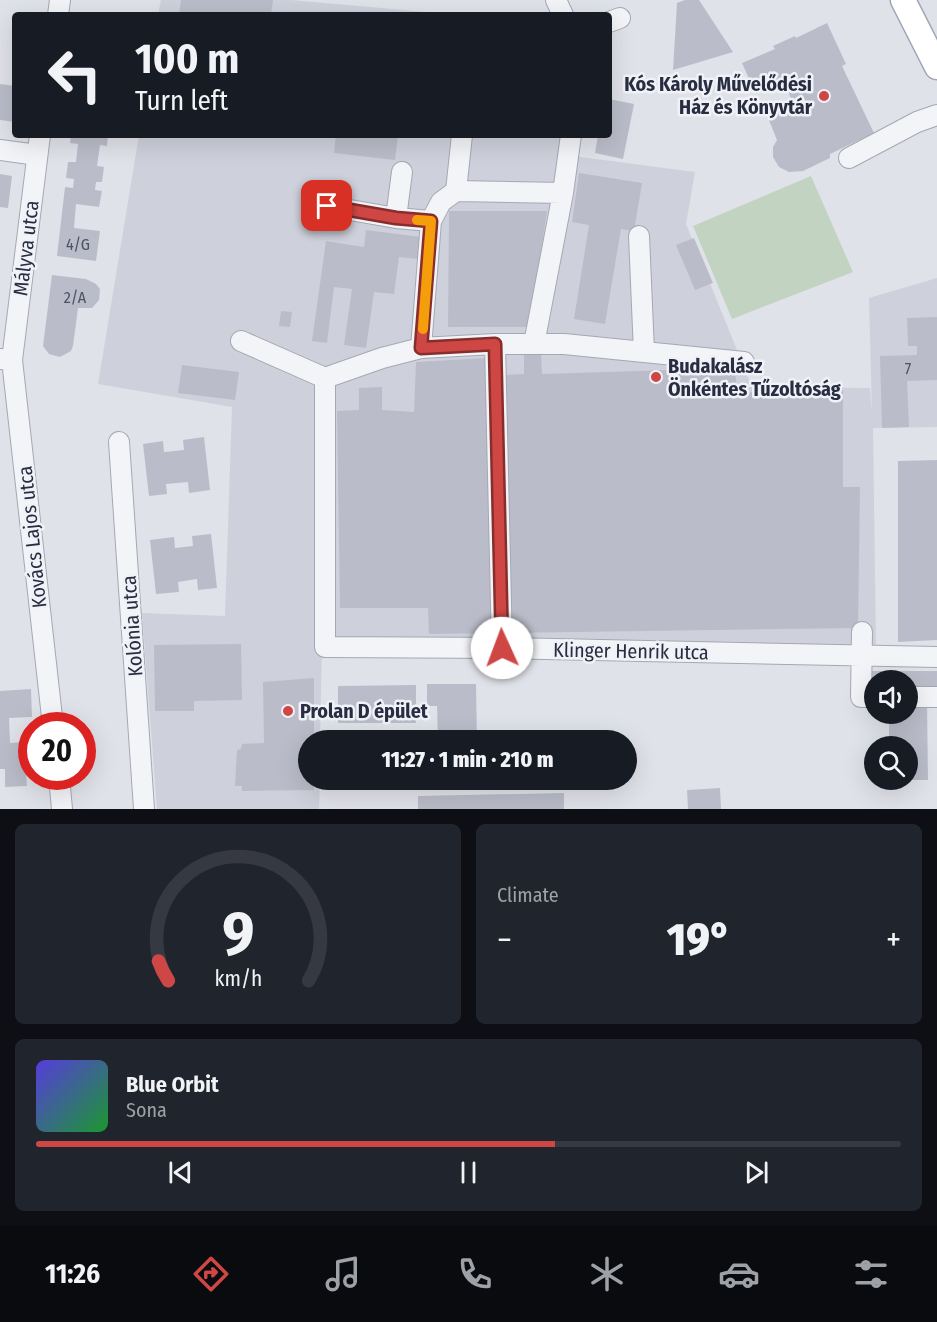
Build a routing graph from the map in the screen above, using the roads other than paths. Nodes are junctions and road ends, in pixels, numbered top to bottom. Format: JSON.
{"nodes":[{"id":1,"x":903,"y":0,"type":"edge"},
{"id":2,"x":937,"y":67,"type":"edge"},
{"id":3,"x":937,"y":115,"type":"edge"},
{"id":4,"x":40,"y":138,"type":"edge"},
{"id":5,"x":462,"y":138,"type":"edge"},
{"id":6,"x":571,"y":138,"type":"edge"},
{"id":7,"x":0,"y":150,"type":"edge"},
{"id":8,"x":37,"y":155,"type":"junction"},
{"id":9,"x":849,"y":158,"type":"dead end"},
{"id":10,"x":402,"y":172,"type":"dead end"},
{"id":11,"x":456,"y":190,"type":"junction"},
{"id":12,"x":563,"y":193,"type":"junction"},
{"id":13,"x":327,"y":206,"type":"dead end"},
{"id":14,"x":396,"y":218,"type":"junction"},
{"id":15,"x":431,"y":221,"type":"junction"},
{"id":16,"x":639,"y":236,"type":"dead end"},
{"id":17,"x":242,"y":340,"type":"dead end"},
{"id":18,"x":495,"y":344,"type":"junction"},
{"id":19,"x":534,"y":344,"type":"junction"},
{"id":20,"x":421,"y":348,"type":"junction"},
{"id":21,"x":644,"y":352,"type":"junction"},
{"id":22,"x":6,"y":360,"type":"edge"},
{"id":23,"x":744,"y":362,"type":"dead end"},
{"id":24,"x":325,"y":378,"type":"junction"},
{"id":25,"x":119,"y":442,"type":"dead end"},
{"id":26,"x":861,"y":632,"type":"dead end"},
{"id":27,"x":502,"y":648,"type":"junction"},
{"id":28,"x":861,"y":656,"type":"junction"},
{"id":29,"x":937,"y":657,"type":"edge"},
{"id":30,"x":864,"y":697,"type":"edge"},
{"id":31,"x":918,"y":697,"type":"edge"},
{"id":32,"x":937,"y":697,"type":"edge"},
{"id":33,"x":51,"y":712,"type":"edge"},
{"id":34,"x":60,"y":790,"type":"edge"},
{"id":35,"x":62,"y":809,"type":"edge"},
{"id":36,"x":144,"y":809,"type":"edge"}],
"edges":[{"from":1,"to":2,"type":"main road"},
{"from":3,"to":9,"type":"street"},
{"from":4,"to":8,"type":"street","name":"Mályva utca"},
{"from":5,"to":11,"type":"street"},
{"from":6,"to":12,"type":"street"},
{"from":7,"to":8,"type":"street"},
{"from":8,"to":22,"type":"street","name":"Mályva utca"},
{"from":10,"to":14,"type":"street"},
{"from":11,"to":12,"type":"street"},
{"from":11,"to":15,"type":"street"},
{"from":12,"to":19,"type":"street"},
{"from":13,"to":14,"type":"street"},
{"from":14,"to":15,"type":"street"},
{"from":15,"to":20,"type":"street"},
{"from":16,"to":21,"type":"street"},
{"from":17,"to":24,"type":"street"},
{"from":18,"to":19,"type":"street"},
{"from":18,"to":20,"type":"street"},
{"from":18,"to":27,"type":"street"},
{"from":19,"to":21,"type":"street"},
{"from":20,"to":24,"type":"street"},
{"from":21,"to":23,"type":"street"},
{"from":22,"to":33,"type":"street","name":"Kovács Lajos utca"},
{"from":24,"to":27,"type":"street","name":"Klinger Henrik utca"},
{"from":25,"to":36,"type":"street","name":"Kolónia utca"},
{"from":26,"to":28,"type":"street"},
{"from":27,"to":28,"type":"street","name":"Klinger Henrik utca"},
{"from":28,"to":29,"type":"street","name":"Klinger Henrik utca"},
{"from":28,"to":30,"type":"street"},
{"from":31,"to":32,"type":"street"},
{"from":34,"to":35,"type":"street"}]}
